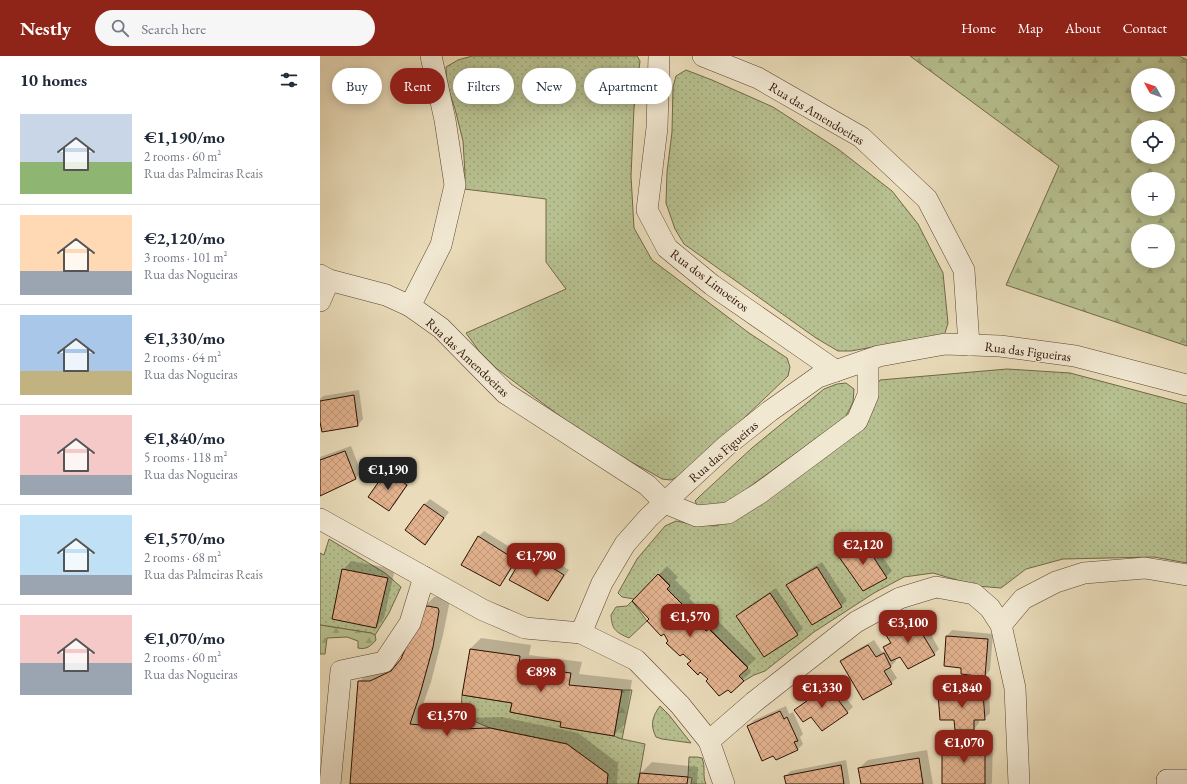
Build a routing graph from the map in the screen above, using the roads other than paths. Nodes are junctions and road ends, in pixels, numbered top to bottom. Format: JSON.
{"nodes":[{"id":1,"x":431,"y":56,"type":"edge"},
{"id":2,"x":659,"y":56,"type":"edge"},
{"id":3,"x":703,"y":56,"type":"edge"},
{"id":4,"x":324,"y":277,"type":"edge"},
{"id":5,"x":320,"y":301,"type":"edge"},
{"id":6,"x":410,"y":306,"type":"junction"},
{"id":7,"x":969,"y":345,"type":"junction"},
{"id":8,"x":868,"y":360,"type":"junction"},
{"id":9,"x":836,"y":370,"type":"junction"},
{"id":10,"x":1187,"y":385,"type":"edge"},
{"id":11,"x":665,"y":502,"type":"junction"},
{"id":12,"x":320,"y":519,"type":"edge"},
{"id":13,"x":1187,"y":575,"type":"edge"},
{"id":14,"x":424,"y":577,"type":"junction"},
{"id":15,"x":1001,"y":625,"type":"junction"},
{"id":16,"x":581,"y":633,"type":"junction"},
{"id":17,"x":709,"y":741,"type":"junction"},
{"id":18,"x":330,"y":784,"type":"edge"},
{"id":19,"x":724,"y":784,"type":"edge"},
{"id":20,"x":1019,"y":784,"type":"edge"}],
"edges":[{"from":1,"to":6,"type":"street"},
{"from":2,"to":9,"type":"street","name":"Rua dos Limoeiros"},
{"from":3,"to":7,"type":"street","name":"Rua das Amendoeiras"},
{"from":4,"to":5,"type":"street"},
{"from":4,"to":6,"type":"street","name":"Rua das Amendoeiras"},
{"from":6,"to":11,"type":"street","name":"Rua das Amendoeiras"},
{"from":7,"to":8,"type":"street","name":"Rua das Figueiras"},
{"from":7,"to":10,"type":"street","name":"Rua das Figueiras"},
{"from":8,"to":9,"type":"street","name":"Rua das Figueiras"},
{"from":8,"to":11,"type":"street"},
{"from":9,"to":11,"type":"street","name":"Rua das Figueiras"},
{"from":11,"to":16,"type":"street","name":"Rua das Figueiras"},
{"from":12,"to":14,"type":"street"},
{"from":13,"to":15,"type":"street"},
{"from":14,"to":16,"type":"street"},
{"from":14,"to":18,"type":"street"},
{"from":15,"to":17,"type":"street"},
{"from":15,"to":20,"type":"street"},
{"from":16,"to":17,"type":"street"},
{"from":17,"to":19,"type":"street"}]}
